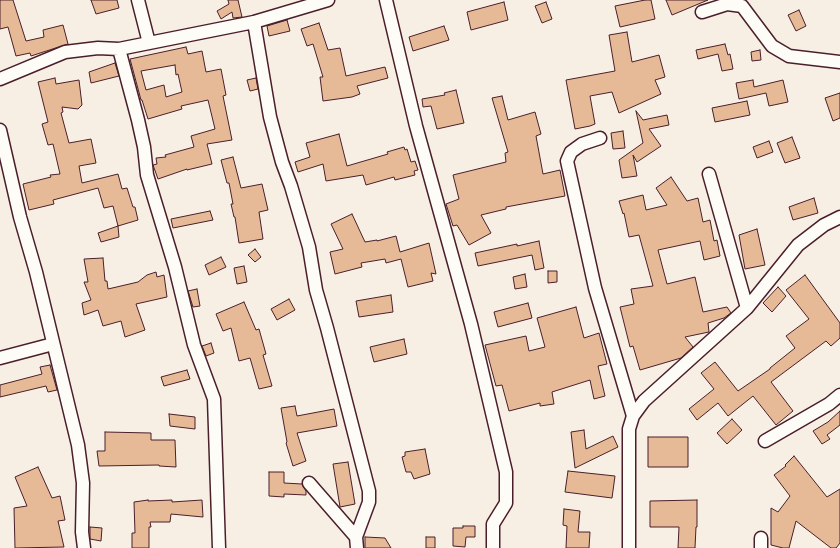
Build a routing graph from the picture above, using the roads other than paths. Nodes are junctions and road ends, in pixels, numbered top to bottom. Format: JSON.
{"nodes":[{"id":1,"x":138,"y":0,"type":"edge"},
{"id":2,"x":328,"y":0,"type":"edge"},
{"id":3,"x":386,"y":0,"type":"edge"},
{"id":4,"x":702,"y":12,"type":"dead end"},
{"id":5,"x":254,"y":22,"type":"junction"},
{"id":6,"x":149,"y":43,"type":"junction"},
{"id":7,"x":119,"y":49,"type":"junction"},
{"id":8,"x":840,"y":62,"type":"edge"},
{"id":9,"x":0,"y":79,"type":"edge"},
{"id":10,"x":0,"y":130,"type":"edge"},
{"id":11,"x":600,"y":138,"type":"dead end"},
{"id":12,"x":709,"y":174,"type":"dead end"},
{"id":13,"x":839,"y":220,"type":"edge"},
{"id":14,"x":747,"y":308,"type":"junction"},
{"id":15,"x":53,"y":344,"type":"junction"},
{"id":16,"x":0,"y":358,"type":"edge"},
{"id":17,"x":840,"y":395,"type":"edge"},
{"id":18,"x":633,"y":416,"type":"junction"},
{"id":19,"x":765,"y":441,"type":"dead end"},
{"id":20,"x":309,"y":483,"type":"dead end"},
{"id":21,"x":356,"y":543,"type":"edge"},
{"id":22,"x":84,"y":548,"type":"edge"},
{"id":23,"x":219,"y":548,"type":"edge"},
{"id":24,"x":493,"y":548,"type":"edge"},
{"id":25,"x":629,"y":548,"type":"edge"}],
"edges":[{"from":1,"to":6,"type":"street"},
{"from":2,"to":5,"type":"street"},
{"from":3,"to":24,"type":"street"},
{"from":4,"to":8,"type":"street"},
{"from":5,"to":6,"type":"street"},
{"from":5,"to":21,"type":"street"},
{"from":6,"to":7,"type":"street"},
{"from":7,"to":9,"type":"street"},
{"from":7,"to":23,"type":"street"},
{"from":10,"to":15,"type":"street"},
{"from":11,"to":18,"type":"street"},
{"from":12,"to":14,"type":"street"},
{"from":13,"to":14,"type":"street"},
{"from":14,"to":18,"type":"street"},
{"from":15,"to":16,"type":"street"},
{"from":15,"to":22,"type":"street"},
{"from":17,"to":19,"type":"street"},
{"from":18,"to":25,"type":"street"},
{"from":20,"to":21,"type":"street"}]}
